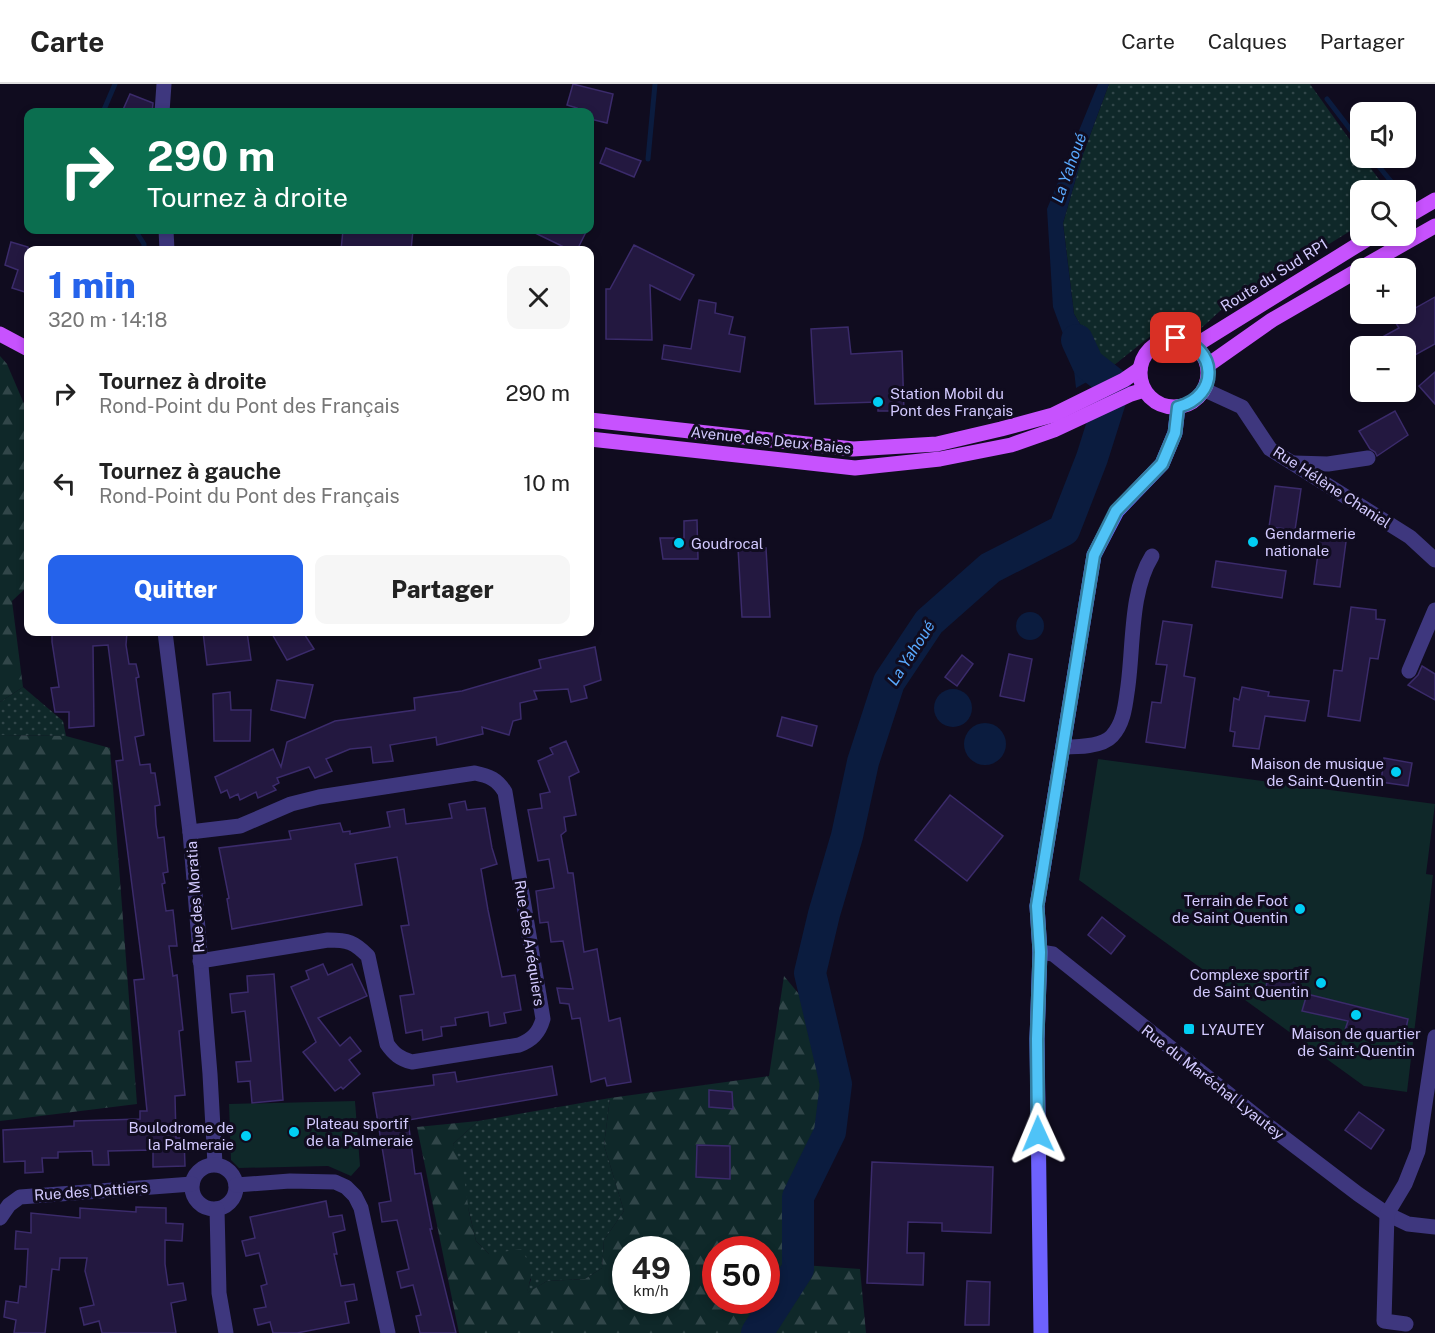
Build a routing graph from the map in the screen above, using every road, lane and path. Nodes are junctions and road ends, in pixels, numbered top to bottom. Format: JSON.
{"nodes":[{"id":1,"x":164,"y":84,"type":"edge"},
{"id":2,"x":162,"y":108,"type":"edge"},
{"id":3,"x":1435,"y":200,"type":"edge"},
{"id":4,"x":1416,"y":211,"type":"edge"},
{"id":5,"x":1435,"y":226,"type":"edge"},
{"id":6,"x":1356,"y":246,"type":"edge"},
{"id":7,"x":1380,"y":258,"type":"edge"},
{"id":8,"x":1350,"y":275,"type":"edge"},
{"id":9,"x":0,"y":328,"type":"edge"},
{"id":10,"x":0,"y":334,"type":"edge"},
{"id":11,"x":24,"y":335,"type":"edge"},
{"id":12,"x":1196,"y":345,"type":"junction"},
{"id":13,"x":24,"y":348,"type":"edge"},
{"id":14,"x":1208,"y":365,"type":"junction"},
{"id":15,"x":1133,"y":388,"type":"junction"},
{"id":16,"x":1205,"y":390,"type":"junction"},
{"id":17,"x":1178,"y":407,"type":"junction"},
{"id":18,"x":594,"y":420,"type":"edge"},
{"id":19,"x":1053,"y":423,"type":"junction"},
{"id":20,"x":594,"y":439,"type":"edge"},
{"id":21,"x":1368,"y":458,"type":"dead end"},
{"id":22,"x":1292,"y":463,"type":"junction"},
{"id":23,"x":1152,"y":556,"type":"dead end"},
{"id":24,"x":1435,"y":560,"type":"edge"},
{"id":25,"x":1435,"y":610,"type":"edge"},
{"id":26,"x":166,"y":636,"type":"edge"},
{"id":27,"x":1409,"y":671,"type":"dead end"},
{"id":28,"x":1063,"y":747,"type":"junction"},
{"id":29,"x":190,"y":832,"type":"junction"},
{"id":30,"x":1040,"y":952,"type":"junction"},
{"id":31,"x":200,"y":961,"type":"junction"},
{"id":32,"x":1435,"y":1037,"type":"edge"},
{"id":33,"x":215,"y":1164,"type":"junction"},
{"id":34,"x":192,"y":1184,"type":"junction"},
{"id":35,"x":236,"y":1185,"type":"junction"},
{"id":36,"x":217,"y":1209,"type":"junction"},
{"id":37,"x":1387,"y":1214,"type":"junction"},
{"id":38,"x":0,"y":1218,"type":"edge"},
{"id":39,"x":1435,"y":1227,"type":"edge"},
{"id":40,"x":1406,"y":1324,"type":"dead end"},
{"id":41,"x":226,"y":1333,"type":"edge"},
{"id":42,"x":388,"y":1333,"type":"edge"},
{"id":43,"x":1041,"y":1333,"type":"edge"}],
"edges":[{"from":1,"to":2,"type":"street"},
{"from":3,"to":4,"type":"main road"},
{"from":5,"to":7,"type":"main road"},
{"from":6,"to":12,"type":"main road","name":"Route du Sud RP1"},
{"from":8,"to":14,"type":"main road"},
{"from":9,"to":11,"type":"main road"},
{"from":10,"to":13,"type":"main road"},
{"from":12,"to":14,"type":"main road"},
{"from":12,"to":15,"type":"main road"},
{"from":14,"to":16,"type":"main road"},
{"from":15,"to":17,"type":"main road"},
{"from":15,"to":19,"type":"main road"},
{"from":16,"to":17,"type":"main road"},
{"from":16,"to":22,"type":"street","name":"Rue Hélène Chaniel"},
{"from":17,"to":28,"type":"main road"},
{"from":18,"to":19,"type":"main road","name":"Avenue des Deux Baies"},
{"from":19,"to":20,"type":"main road","name":"Avenue des Deux Baies"},
{"from":21,"to":22,"type":"street"},
{"from":22,"to":24,"type":"street","name":"Rue Hélène Chaniel"},
{"from":23,"to":28,"type":"street"},
{"from":25,"to":27,"type":"street"},
{"from":26,"to":29,"type":"street","name":"Rue des Moratia"},
{"from":28,"to":30,"type":"main road"},
{"from":29,"to":31,"type":"street","name":"Rue des Moratia"},
{"from":29,"to":31,"type":"street","name":"Rue des Aréquiers"},
{"from":30,"to":37,"type":"street","name":"Rue du Maréchal Lyautey"},
{"from":30,"to":43,"type":"main road"},
{"from":31,"to":33,"type":"street","name":"Rue des Moratia"},
{"from":32,"to":37,"type":"street"},
{"from":33,"to":34,"type":"street"},
{"from":33,"to":35,"type":"street"},
{"from":34,"to":36,"type":"street"},
{"from":34,"to":38,"type":"street","name":"Rue des Dattiers"},
{"from":35,"to":36,"type":"street"},
{"from":35,"to":42,"type":"street"},
{"from":36,"to":41,"type":"street"},
{"from":37,"to":39,"type":"street","name":"Rue du Maréchal Lyautey"},
{"from":37,"to":40,"type":"street"}]}
